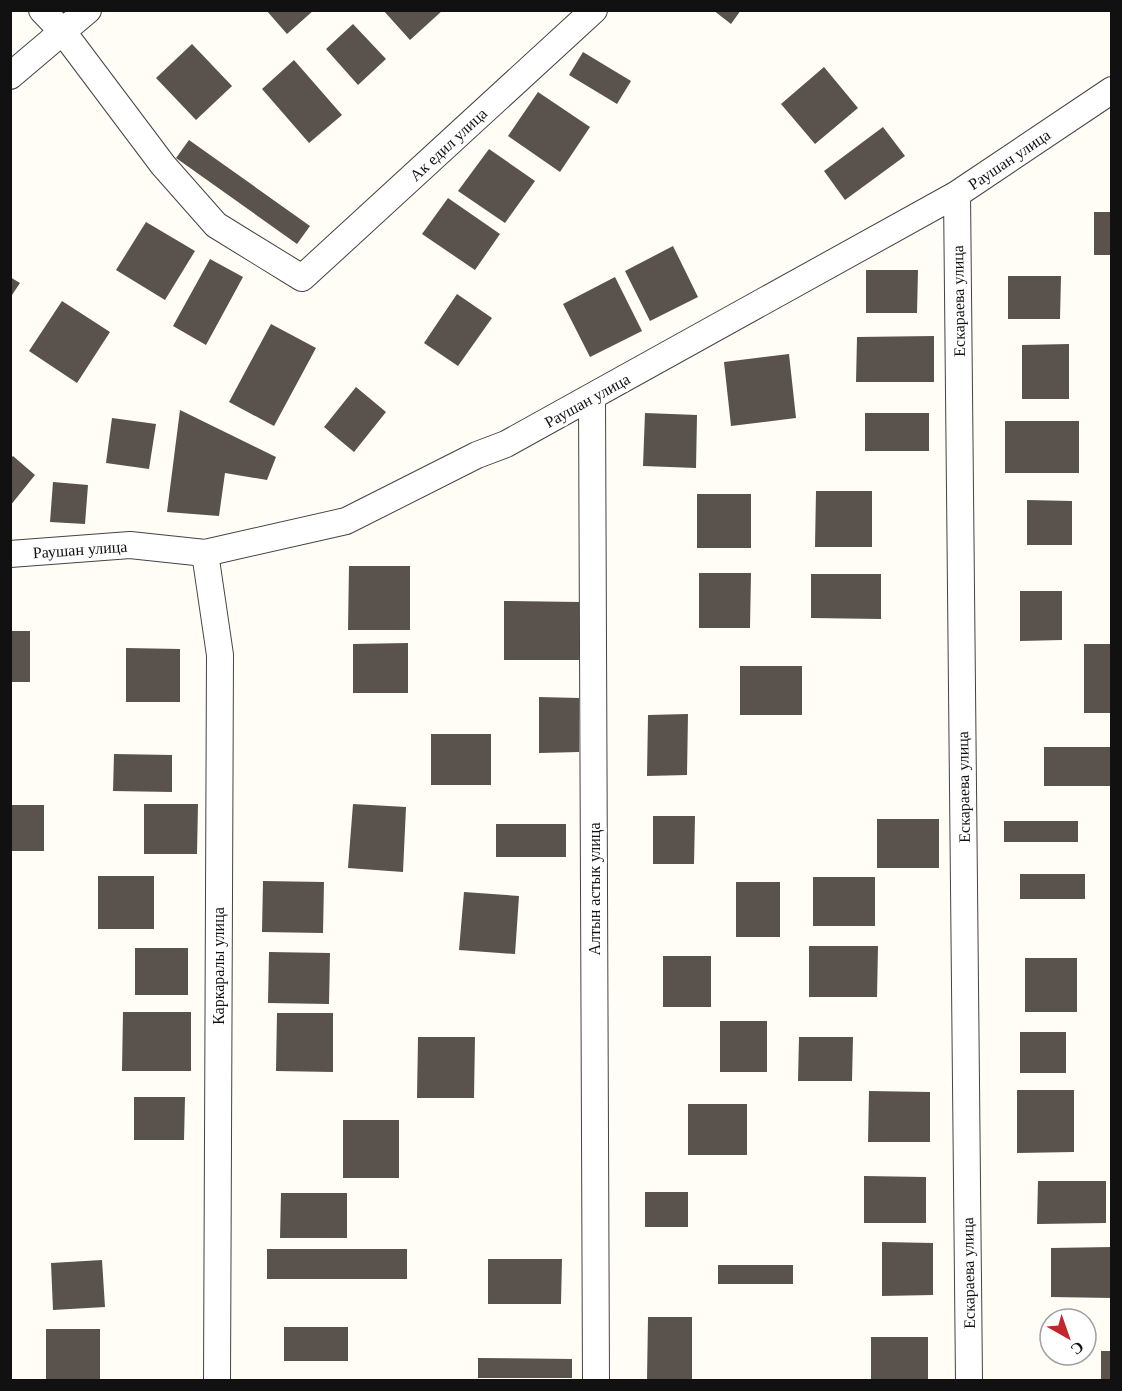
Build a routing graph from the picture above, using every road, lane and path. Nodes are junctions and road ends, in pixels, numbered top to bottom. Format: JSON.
{"nodes":[{"id":1,"x":42,"y":10,"type":"edge"},
{"id":2,"x":88,"y":10,"type":"edge"},
{"id":3,"x":594,"y":10,"type":"edge"},
{"id":4,"x":63,"y":32,"type":"junction"},
{"id":5,"x":10,"y":76,"type":"edge"},
{"id":6,"x":1112,"y":90,"type":"edge"},
{"id":7,"x":957,"y":194,"type":"junction"},
{"id":8,"x":592,"y":397,"type":"junction"},
{"id":9,"x":205,"y":553,"type":"junction"},
{"id":10,"x":10,"y":554,"type":"edge"},
{"id":11,"x":217,"y":1380,"type":"edge"},
{"id":12,"x":596,"y":1380,"type":"edge"},
{"id":13,"x":969,"y":1380,"type":"edge"}],
"edges":[{"from":1,"to":4,"type":"street"},
{"from":2,"to":4,"type":"street"},
{"from":3,"to":4,"type":"street","name":"Ак едил улица"},
{"from":4,"to":5,"type":"street"},
{"from":6,"to":7,"type":"street","name":"Раушан улица"},
{"from":7,"to":8,"type":"street","name":"Раушан улица"},
{"from":7,"to":13,"type":"street","name":"Ескараева улица"},
{"from":8,"to":9,"type":"street","name":"Раушан улица"},
{"from":8,"to":12,"type":"street","name":"Алтын астык улица"},
{"from":9,"to":10,"type":"street","name":"Раушан улица"},
{"from":9,"to":11,"type":"street","name":"Каркаралы улица"}]}
